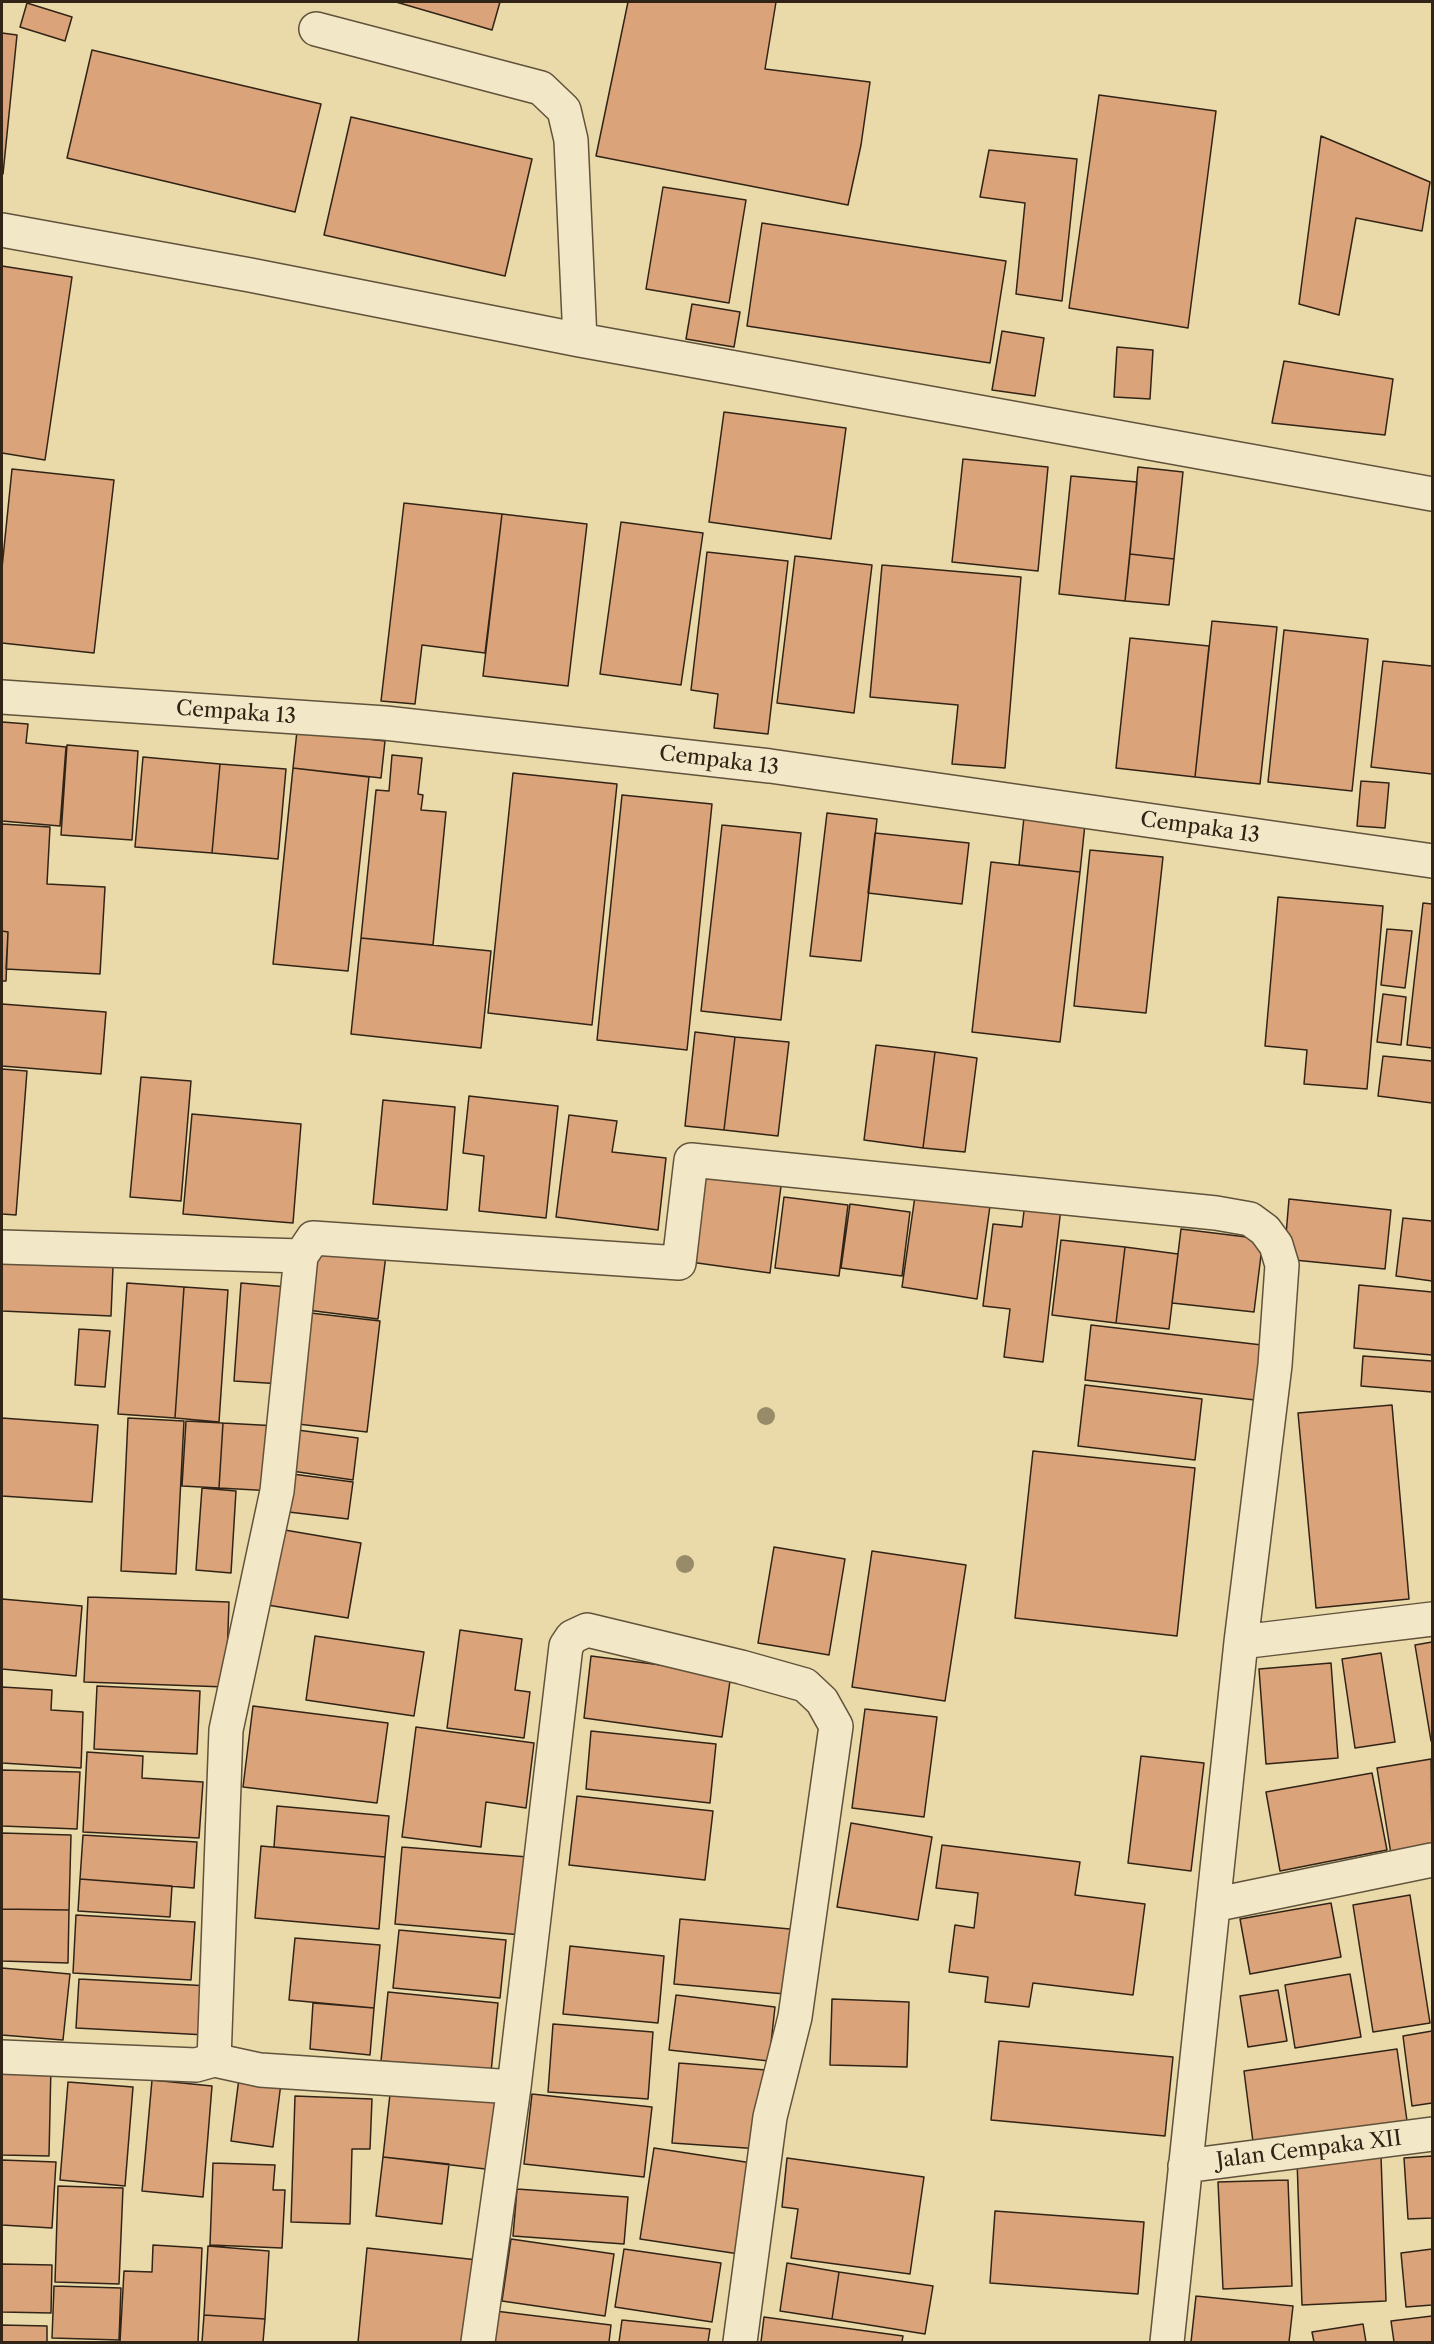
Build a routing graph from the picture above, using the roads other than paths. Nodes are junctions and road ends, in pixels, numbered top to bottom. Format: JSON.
{"nodes":[{"id":1,"x":316,"y":28,"type":"dead end"},
{"id":2,"x":2,"y":230,"type":"edge"},
{"id":3,"x":580,"y":340,"type":"junction"},
{"id":4,"x":1432,"y":494,"type":"edge"},
{"id":5,"x":2,"y":697,"type":"edge"},
{"id":6,"x":1432,"y":861,"type":"edge"},
{"id":7,"x":2,"y":1247,"type":"edge"},
{"id":8,"x":302,"y":1256,"type":"junction"},
{"id":9,"x":1432,"y":1619,"type":"edge"},
{"id":10,"x":1241,"y":1642,"type":"junction"},
{"id":11,"x":1432,"y":1860,"type":"edge"},
{"id":12,"x":1213,"y":1905,"type":"junction"},
{"id":13,"x":2,"y":2057,"type":"edge"},
{"id":14,"x":214,"y":2060,"type":"junction"},
{"id":15,"x":514,"y":2087,"type":"junction"},
{"id":16,"x":1432,"y":2134,"type":"edge"},
{"id":17,"x":1185,"y":2166,"type":"junction"},
{"id":18,"x":478,"y":2343,"type":"edge"},
{"id":19,"x":740,"y":2343,"type":"edge"},
{"id":20,"x":1167,"y":2343,"type":"edge"}],
"edges":[{"from":1,"to":3,"type":"street"},
{"from":2,"to":3,"type":"street"},
{"from":3,"to":4,"type":"street"},
{"from":5,"to":6,"type":"street","name":"Cempaka 13"},
{"from":7,"to":8,"type":"street"},
{"from":8,"to":10,"type":"street"},
{"from":8,"to":14,"type":"street"},
{"from":9,"to":10,"type":"street"},
{"from":10,"to":12,"type":"street"},
{"from":11,"to":12,"type":"street"},
{"from":12,"to":17,"type":"street"},
{"from":13,"to":14,"type":"street"},
{"from":14,"to":15,"type":"street"},
{"from":15,"to":18,"type":"street"},
{"from":15,"to":19,"type":"street"},
{"from":16,"to":17,"type":"street","name":"Jalan Cempaka XII"},
{"from":17,"to":20,"type":"street"}]}
